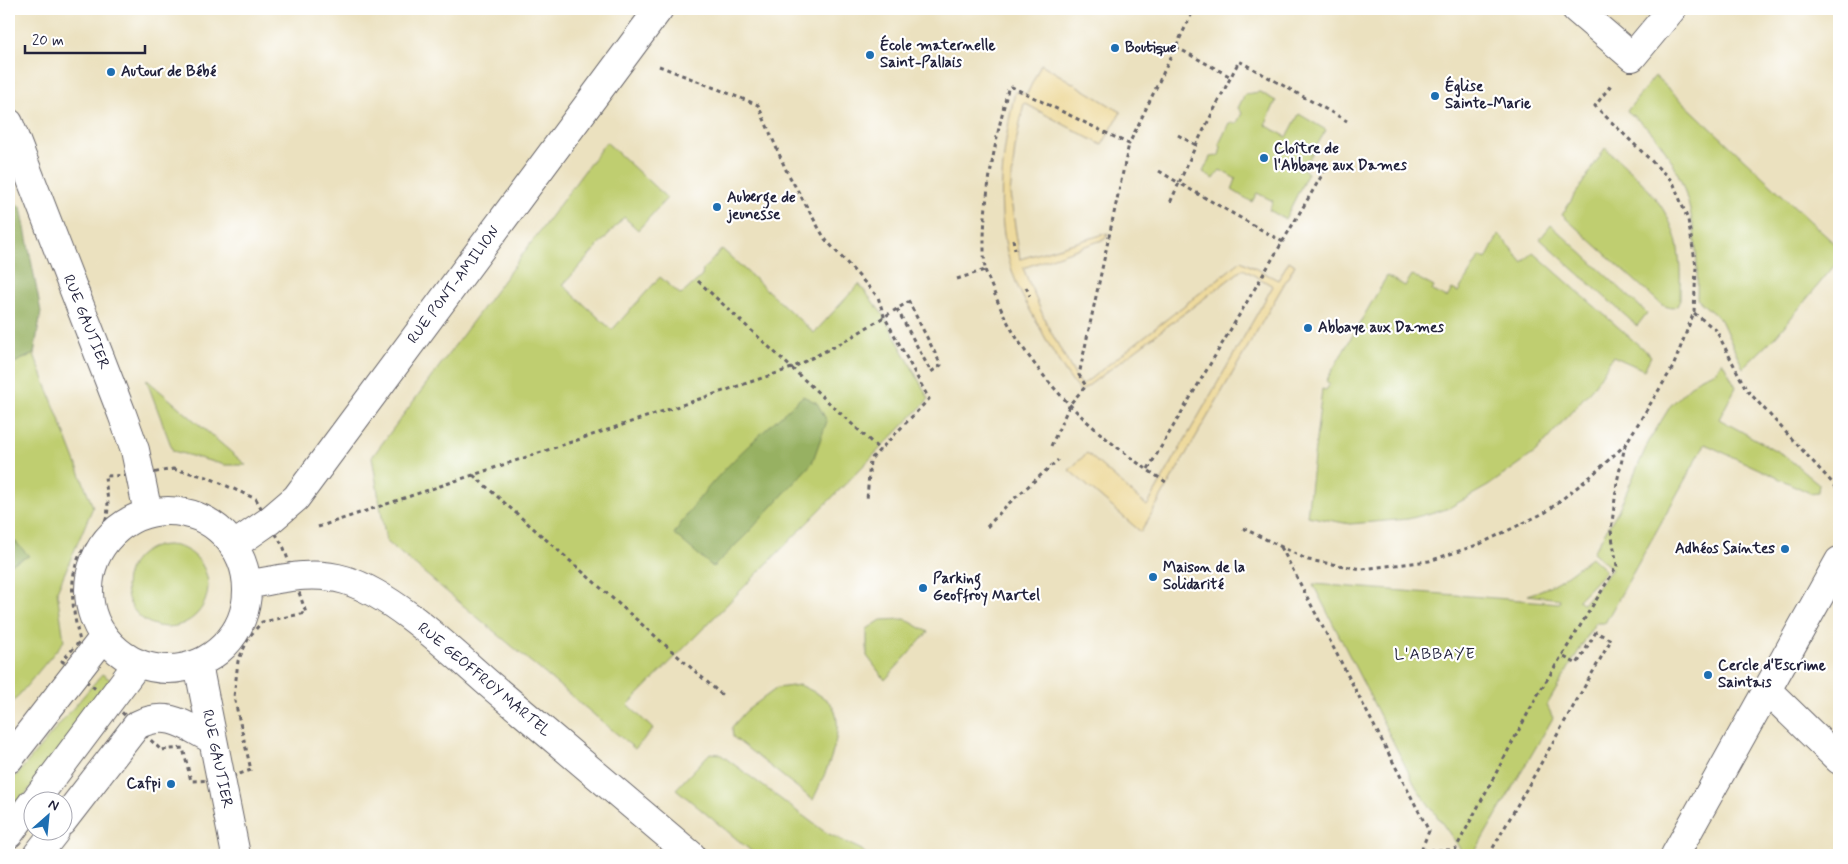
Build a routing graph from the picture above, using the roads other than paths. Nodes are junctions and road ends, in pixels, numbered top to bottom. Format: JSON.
{"nodes":[{"id":1,"x":659,"y":9,"type":"edge"},
{"id":2,"x":1576,"y":9,"type":"edge"},
{"id":3,"x":1672,"y":9,"type":"edge"},
{"id":4,"x":11,"y":128,"type":"edge"},
{"id":5,"x":148,"y":513,"type":"junction"},
{"id":6,"x":234,"y":546,"type":"junction"},
{"id":7,"x":1839,"y":561,"type":"edge"},
{"id":8,"x":248,"y":585,"type":"junction"},
{"id":9,"x":104,"y":637,"type":"junction"},
{"id":10,"x":138,"y":663,"type":"junction"},
{"id":11,"x":198,"y":664,"type":"junction"},
{"id":12,"x":1767,"y":690,"type":"junction"},
{"id":13,"x":213,"y":740,"type":"junction"},
{"id":14,"x":9,"y":759,"type":"edge"},
{"id":15,"x":1839,"y":760,"type":"edge"},
{"id":16,"x":41,"y":792,"type":"edge"},
{"id":17,"x":72,"y":809,"type":"edge"},
{"id":18,"x":22,"y":817,"type":"edge"},
{"id":19,"x":9,"y":834,"type":"edge"},
{"id":20,"x":47,"y":842,"type":"edge"},
{"id":21,"x":37,"y":855,"type":"edge"},
{"id":22,"x":236,"y":855,"type":"edge"},
{"id":23,"x":691,"y":855,"type":"edge"},
{"id":24,"x":1675,"y":855,"type":"edge"}],
"edges":[{"from":1,"to":6,"type":"street","name":"RUE PONT-AMILION"},
{"from":2,"to":3,"type":"street"},
{"from":4,"to":5,"type":"street","name":"RUE GAUTIER"},
{"from":5,"to":6,"type":"street"},
{"from":5,"to":9,"type":"street"},
{"from":6,"to":8,"type":"street"},
{"from":7,"to":12,"type":"street"},
{"from":8,"to":11,"type":"street"},
{"from":8,"to":23,"type":"street","name":"RUE GEOFFROY MARTEL"},
{"from":9,"to":10,"type":"street"},
{"from":9,"to":14,"type":"street"},
{"from":10,"to":11,"type":"street"},
{"from":10,"to":16,"type":"street"},
{"from":11,"to":13,"type":"street","name":"RUE GAUTIER"},
{"from":12,"to":15,"type":"street"},
{"from":12,"to":24,"type":"street"},
{"from":13,"to":17,"type":"street"},
{"from":13,"to":22,"type":"street","name":"RUE GAUTIER"},
{"from":18,"to":19,"type":"street"},
{"from":20,"to":21,"type":"street"}]}
